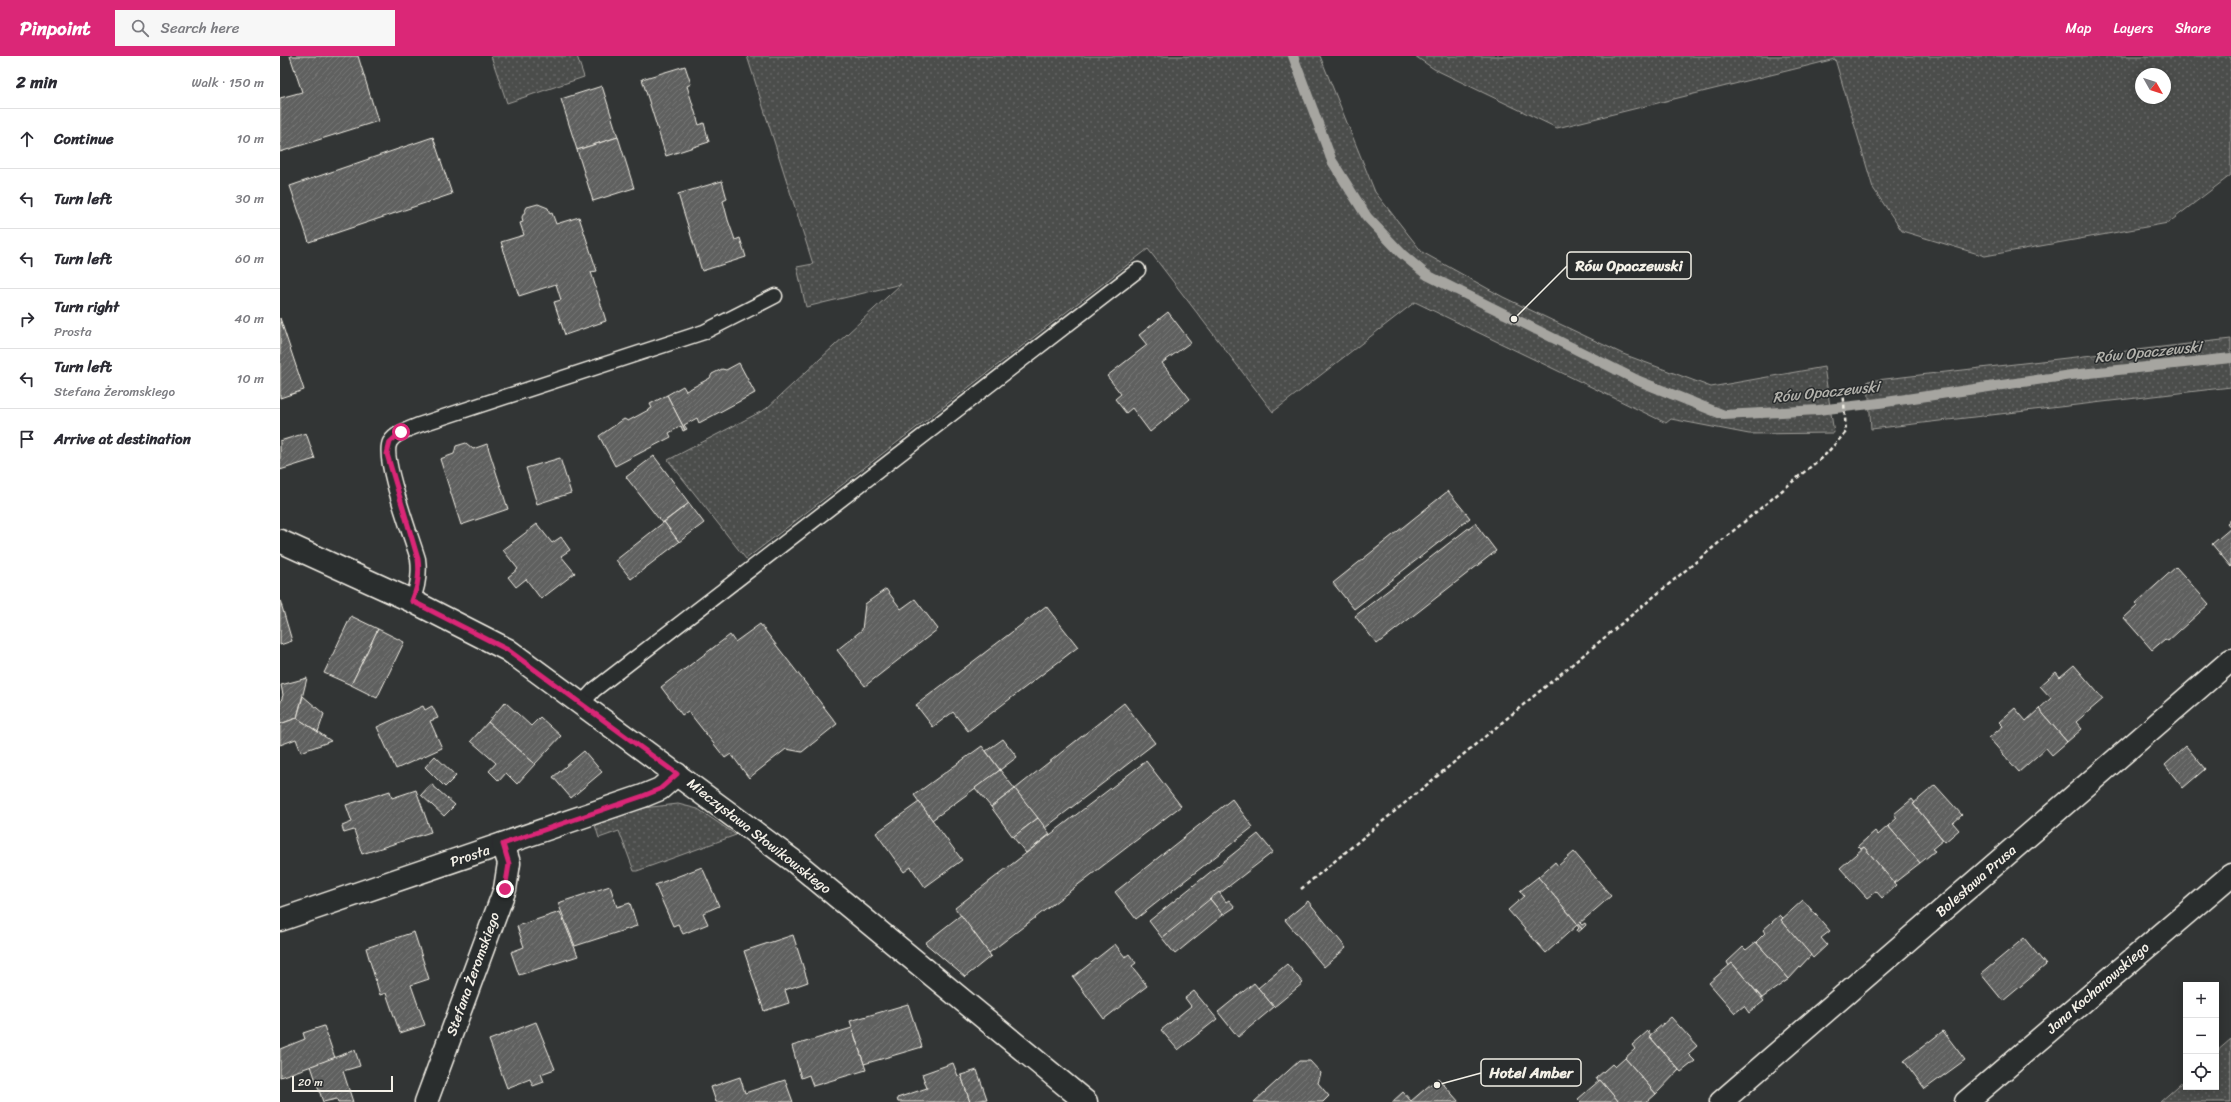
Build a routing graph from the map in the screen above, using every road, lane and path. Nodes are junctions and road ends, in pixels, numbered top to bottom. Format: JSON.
{"nodes":[{"id":1,"x":1138,"y":270,"type":"dead end"},
{"id":2,"x":775,"y":296,"type":"dead end"},
{"id":3,"x":1843,"y":387,"type":"dead end"},
{"id":4,"x":280,"y":541,"type":"edge"},
{"id":5,"x":412,"y":601,"type":"junction"},
{"id":6,"x":2231,"y":660,"type":"edge"},
{"id":7,"x":582,"y":703,"type":"junction"},
{"id":8,"x":677,"y":774,"type":"junction"},
{"id":9,"x":503,"y":844,"type":"junction"},
{"id":10,"x":2231,"y":875,"type":"edge"},
{"id":11,"x":1301,"y":889,"type":"dead end"},
{"id":12,"x":280,"y":920,"type":"edge"},
{"id":13,"x":426,"y":1102,"type":"edge"},
{"id":14,"x":1086,"y":1102,"type":"edge"},
{"id":15,"x":1721,"y":1102,"type":"edge"},
{"id":16,"x":1966,"y":1102,"type":"edge"}],
"edges":[{"from":1,"to":7,"type":"lane"},
{"from":2,"to":5,"type":"lane"},
{"from":3,"to":11,"type":"path"},
{"from":4,"to":5,"type":"street","name":"Mieczysława Słowikowskiego"},
{"from":5,"to":7,"type":"street","name":"Mieczysława Słowikowskiego"},
{"from":6,"to":15,"type":"street","name":"Bolesława Prusa"},
{"from":7,"to":8,"type":"street","name":"Mieczysława Słowikowskiego"},
{"from":8,"to":9,"type":"street","name":"Prosta"},
{"from":8,"to":14,"type":"street","name":"Mieczysława Słowikowskiego"},
{"from":9,"to":12,"type":"street","name":"Prosta"},
{"from":9,"to":13,"type":"street","name":"Stefana Żeromskiego"},
{"from":10,"to":16,"type":"street","name":"Jana Kochanowskiego"}]}
